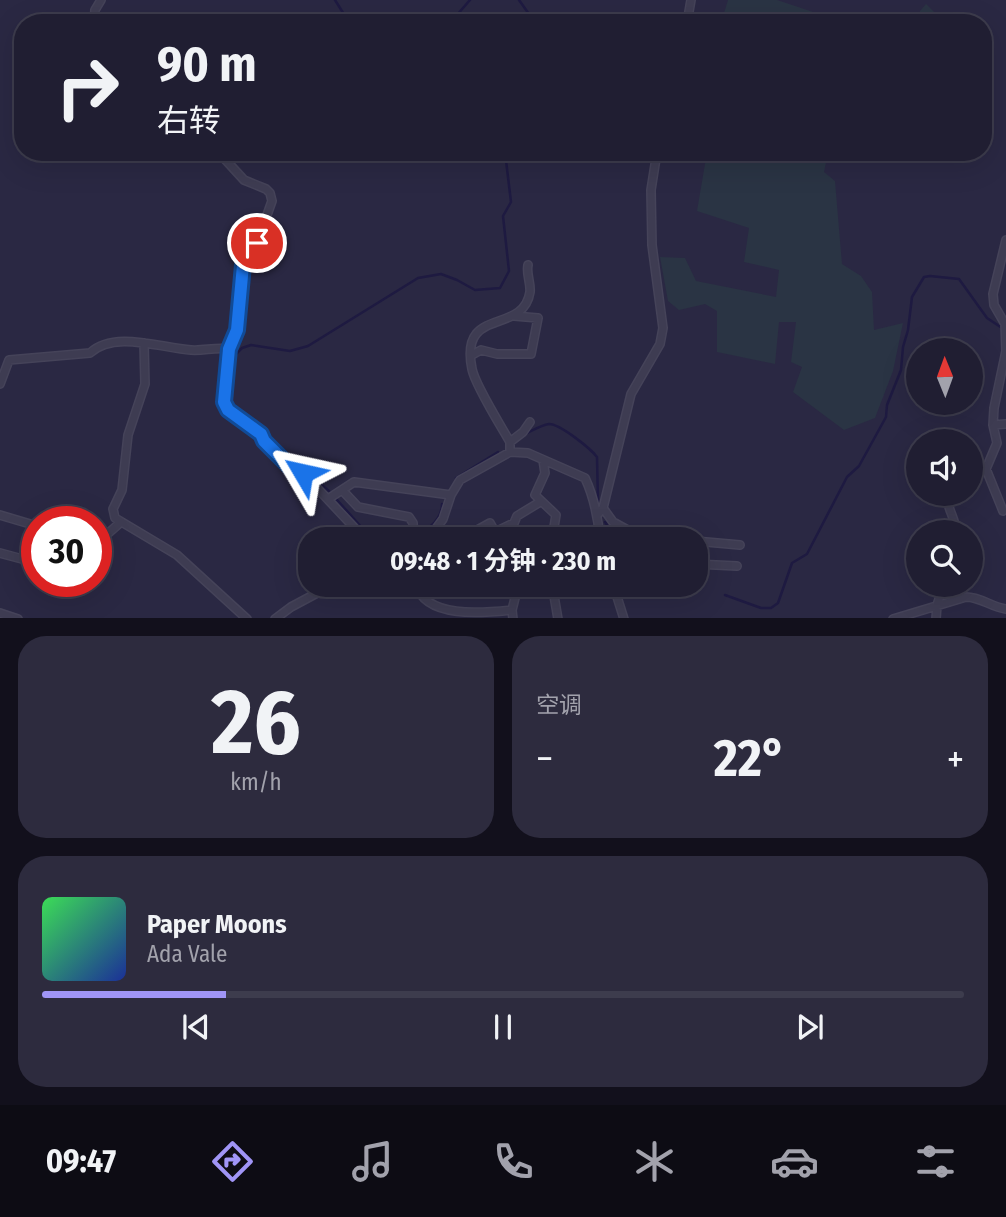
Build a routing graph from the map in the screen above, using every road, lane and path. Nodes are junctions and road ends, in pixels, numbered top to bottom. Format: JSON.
{"nodes":[{"id":1,"x":227,"y":161,"type":"edge"},
{"id":2,"x":656,"y":161,"type":"edge"},
{"id":3,"x":1006,"y":240,"type":"edge"},
{"id":4,"x":528,"y":265,"type":"dead end"},
{"id":5,"x":514,"y":316,"type":"junction"},
{"id":6,"x":1005,"y":329,"type":"edge"},
{"id":7,"x":145,"y":343,"type":"junction"},
{"id":8,"x":229,"y":349,"type":"junction"},
{"id":9,"x":472,"y":355,"type":"junction"},
{"id":10,"x":0,"y":384,"type":"edge"},
{"id":11,"x":530,"y":422,"type":"dead end"},
{"id":12,"x":1006,"y":424,"type":"edge"},
{"id":13,"x":993,"y":425,"type":"junction"},
{"id":14,"x":1006,"y":440,"type":"edge"},
{"id":15,"x":510,"y":442,"type":"junction"},
{"id":16,"x":997,"y":443,"type":"junction"},
{"id":17,"x":510,"y":452,"type":"junction"},
{"id":18,"x":543,"y":460,"type":"junction"},
{"id":19,"x":986,"y":469,"type":"junction"},
{"id":20,"x":983,"y":470,"type":"edge"},
{"id":21,"x":334,"y":495,"type":"junction"},
{"id":22,"x":451,"y":495,"type":"junction"},
{"id":23,"x":540,"y":502,"type":"junction"},
{"id":24,"x":601,"y":511,"type":"junction"},
{"id":25,"x":1003,"y":511,"type":"dead end"},
{"id":26,"x":0,"y":515,"type":"edge"},
{"id":27,"x":21,"y":521,"type":"edge"},
{"id":28,"x":121,"y":522,"type":"junction"},
{"id":29,"x":353,"y":527,"type":"edge"},
{"id":30,"x":413,"y":527,"type":"edge"},
{"id":31,"x":437,"y":527,"type":"edge"},
{"id":32,"x":508,"y":527,"type":"edge"},
{"id":33,"x":554,"y":527,"type":"edge"},
{"id":34,"x":600,"y":527,"type":"edge"},
{"id":35,"x":622,"y":527,"type":"edge"},
{"id":36,"x":112,"y":530,"type":"edge"},
{"id":37,"x":708,"y":542,"type":"edge"},
{"id":38,"x":740,"y":545,"type":"dead end"},
{"id":39,"x":0,"y":553,"type":"edge"},
{"id":40,"x":21,"y":559,"type":"edge"},
{"id":41,"x":708,"y":565,"type":"edge"},
{"id":42,"x":737,"y":566,"type":"dead end"},
{"id":43,"x":310,"y":597,"type":"edge"},
{"id":44,"x":421,"y":597,"type":"edge"},
{"id":45,"x":554,"y":597,"type":"edge"},
{"id":46,"x":617,"y":597,"type":"edge"},
{"id":47,"x":940,"y":597,"type":"edge"},
{"id":48,"x":937,"y":605,"type":"junction"},
{"id":49,"x":1006,"y":608,"type":"edge"},
{"id":50,"x":287,"y":609,"type":"junction"},
{"id":51,"x":0,"y":613,"type":"edge"},
{"id":52,"x":512,"y":614,"type":"edge"},
{"id":53,"x":19,"y":618,"type":"edge"},
{"id":54,"x":247,"y":618,"type":"edge"},
{"id":55,"x":275,"y":618,"type":"edge"},
{"id":56,"x":283,"y":618,"type":"edge"},
{"id":57,"x":558,"y":618,"type":"edge"},
{"id":58,"x":624,"y":618,"type":"edge"},
{"id":59,"x":893,"y":618,"type":"edge"},
{"id":60,"x":936,"y":618,"type":"edge"}],
"edges":[{"from":1,"to":8,"type":"street"},
{"from":2,"to":24,"type":"street"},
{"from":3,"to":6,"type":"street"},
{"from":4,"to":5,"type":"street"},
{"from":5,"to":9,"type":"street"},
{"from":5,"to":9,"type":"street"},
{"from":6,"to":13,"type":"street"},
{"from":7,"to":8,"type":"street"},
{"from":7,"to":10,"type":"street"},
{"from":7,"to":28,"type":"street"},
{"from":8,"to":21,"type":"street"},
{"from":9,"to":15,"type":"street"},
{"from":11,"to":15,"type":"street"},
{"from":12,"to":13,"type":"street"},
{"from":13,"to":16,"type":"street"},
{"from":14,"to":16,"type":"street"},
{"from":15,"to":17,"type":"street"},
{"from":16,"to":19,"type":"street"},
{"from":17,"to":18,"type":"street"},
{"from":17,"to":22,"type":"street"},
{"from":18,"to":23,"type":"street"},
{"from":18,"to":24,"type":"street"},
{"from":19,"to":20,"type":"street"},
{"from":19,"to":25,"type":"street"},
{"from":21,"to":22,"type":"street"},
{"from":21,"to":29,"type":"street"},
{"from":21,"to":30,"type":"street"},
{"from":22,"to":31,"type":"street"},
{"from":23,"to":32,"type":"street"},
{"from":23,"to":33,"type":"street"},
{"from":24,"to":34,"type":"street"},
{"from":24,"to":35,"type":"street"},
{"from":26,"to":27,"type":"street"},
{"from":28,"to":36,"type":"street"},
{"from":28,"to":54,"type":"street"},
{"from":37,"to":38,"type":"street"},
{"from":39,"to":40,"type":"street"},
{"from":41,"to":42,"type":"street"},
{"from":43,"to":50,"type":"street"},
{"from":44,"to":52,"type":"street"},
{"from":45,"to":57,"type":"street"},
{"from":46,"to":58,"type":"street"},
{"from":47,"to":48,"type":"street"},
{"from":48,"to":49,"type":"street"},
{"from":48,"to":59,"type":"street"},
{"from":48,"to":60,"type":"street"},
{"from":50,"to":55,"type":"street"},
{"from":50,"to":56,"type":"street"},
{"from":51,"to":53,"type":"street"}]}
